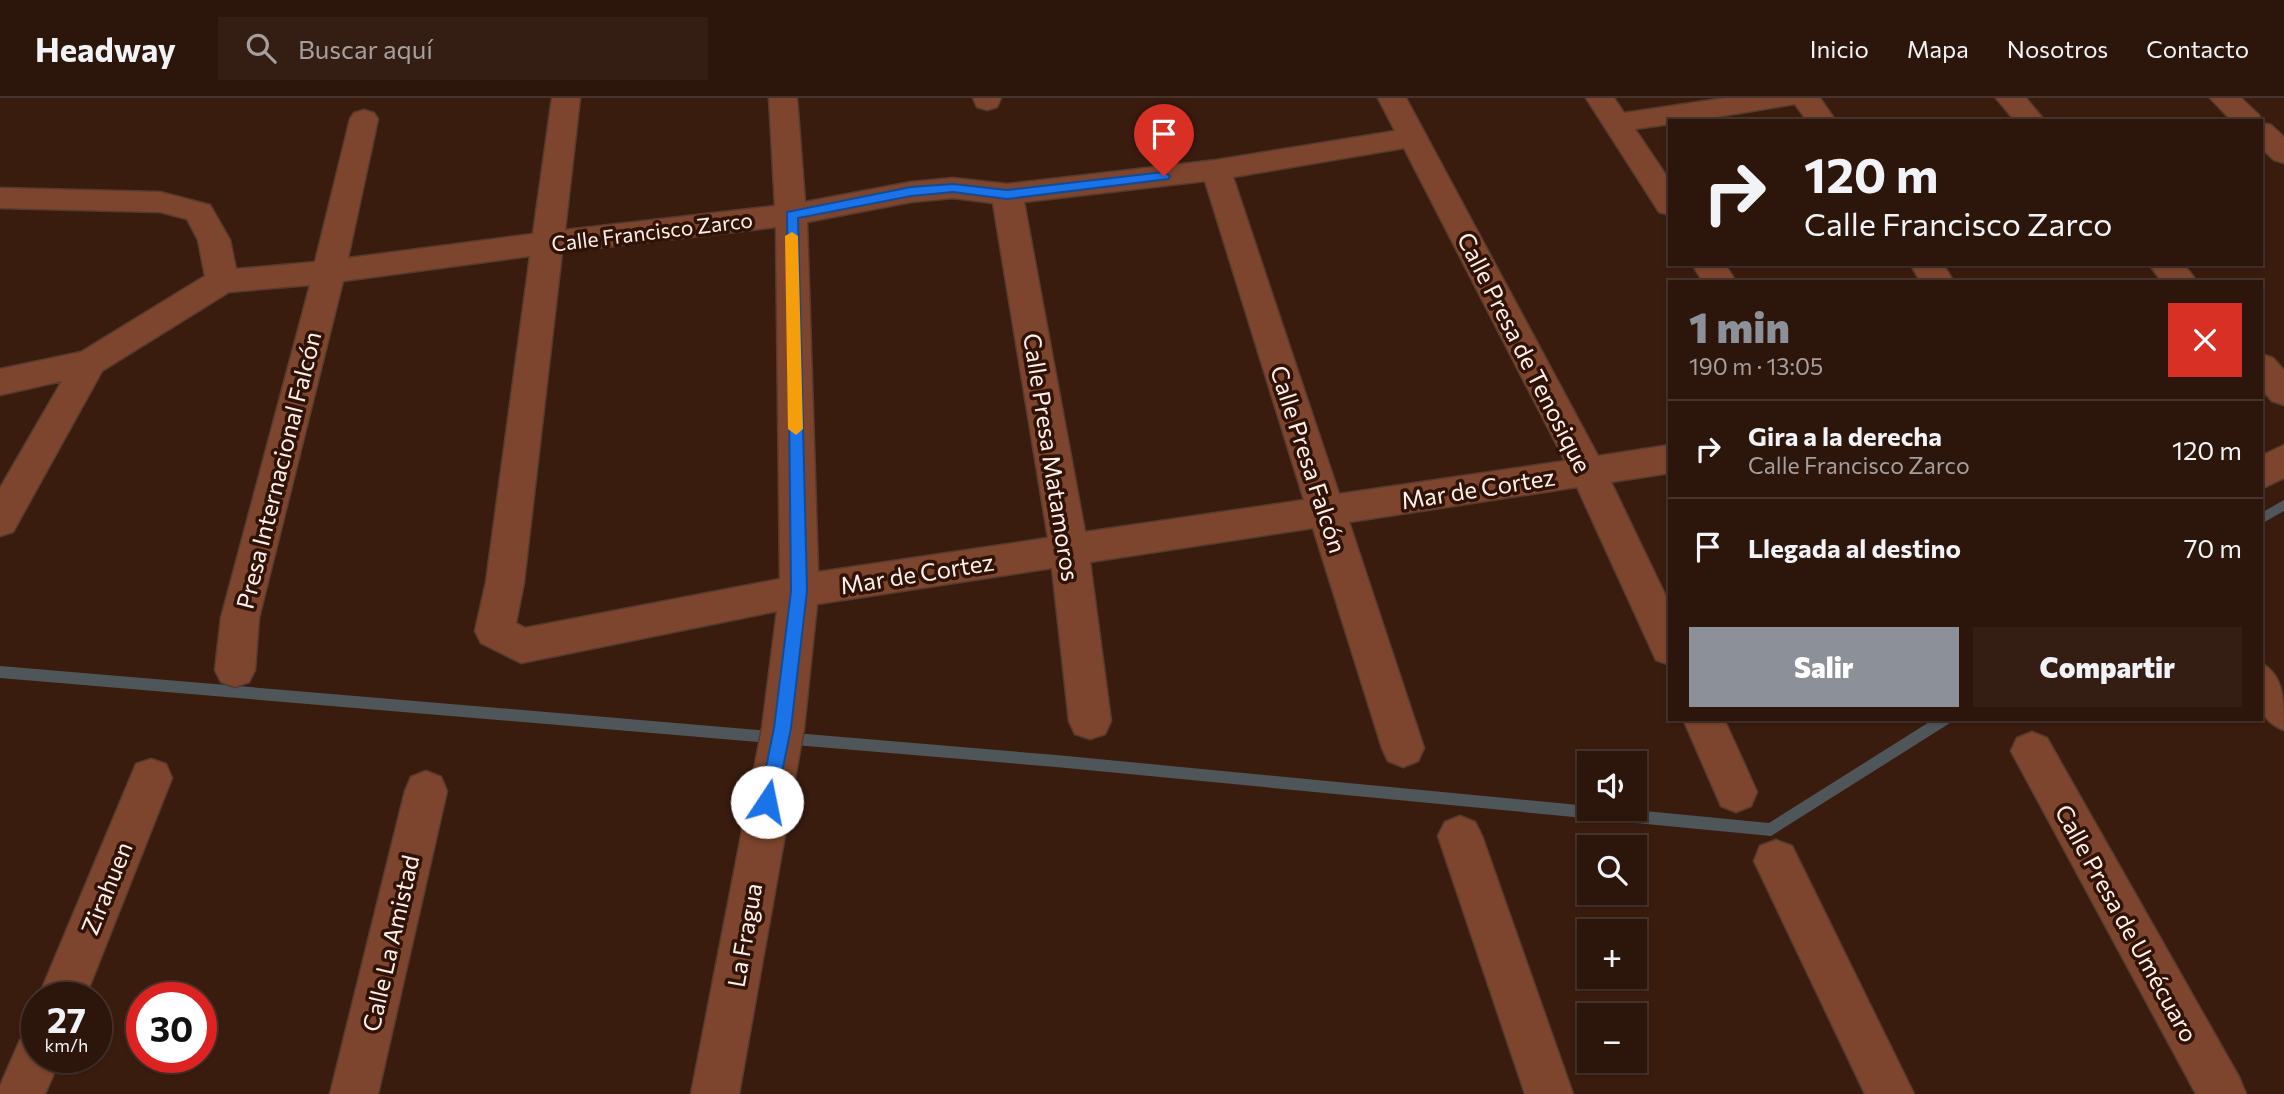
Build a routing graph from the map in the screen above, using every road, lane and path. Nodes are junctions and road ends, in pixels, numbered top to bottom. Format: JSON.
{"nodes":[{"id":1,"x":566,"y":98,"type":"edge"},
{"id":2,"x":783,"y":98,"type":"edge"},
{"id":3,"x":1392,"y":98,"type":"edge"},
{"id":4,"x":1600,"y":98,"type":"edge"},
{"id":5,"x":1786,"y":98,"type":"edge"},
{"id":6,"x":1805,"y":98,"type":"edge"},
{"id":7,"x":2010,"y":98,"type":"edge"},
{"id":8,"x":2224,"y":98,"type":"edge"},
{"id":9,"x":364,"y":119,"type":"dead end"},
{"id":10,"x":1821,"y":119,"type":"edge"},
{"id":11,"x":2029,"y":119,"type":"edge"},
{"id":12,"x":2247,"y":119,"type":"edge"},
{"id":13,"x":1616,"y":123,"type":"junction"},
{"id":14,"x":2263,"y":134,"type":"edge"},
{"id":15,"x":1414,"y":136,"type":"junction"},
{"id":16,"x":2284,"y":153,"type":"edge"},
{"id":17,"x":1216,"y":170,"type":"junction"},
{"id":18,"x":1007,"y":194,"type":"junction"},
{"id":19,"x":0,"y":198,"type":"edge"},
{"id":20,"x":1668,"y":202,"type":"edge"},
{"id":21,"x":791,"y":215,"type":"junction"},
{"id":22,"x":547,"y":243,"type":"junction"},
{"id":23,"x":2167,"y":266,"type":"edge"},
{"id":24,"x":329,"y":272,"type":"junction"},
{"id":25,"x":2179,"y":280,"type":"edge"},
{"id":26,"x":222,"y":281,"type":"junction"},
{"id":27,"x":90,"y":362,"type":"junction"},
{"id":28,"x":2263,"y":369,"type":"edge"},
{"id":29,"x":0,"y":382,"type":"edge"},
{"id":30,"x":2284,"y":392,"type":"edge"},
{"id":31,"x":1668,"y":459,"type":"edge"},
{"id":32,"x":2284,"y":459,"type":"edge"},
{"id":33,"x":1588,"y":471,"type":"junction"},
{"id":34,"x":2263,"y":474,"type":"edge"},
{"id":35,"x":1326,"y":511,"type":"junction"},
{"id":36,"x":0,"y":522,"type":"edge"},
{"id":37,"x":1069,"y":549,"type":"junction"},
{"id":38,"x":799,"y":591,"type":"junction"},
{"id":39,"x":1668,"y":644,"type":"edge"},
{"id":40,"x":235,"y":670,"type":"dead end"},
{"id":41,"x":2263,"y":684,"type":"edge"},
{"id":42,"x":2284,"y":712,"type":"edge"},
{"id":43,"x":1090,"y":721,"type":"dead end"},
{"id":44,"x":1704,"y":721,"type":"edge"},
{"id":45,"x":1403,"y":748,"type":"dead end"},
{"id":46,"x":2032,"y":751,"type":"dead end"},
{"id":47,"x":151,"y":778,"type":"dead end"},
{"id":48,"x":426,"y":791,"type":"dead end"},
{"id":49,"x":1736,"y":792,"type":"dead end"},
{"id":50,"x":1460,"y":836,"type":"dead end"},
{"id":51,"x":1776,"y":861,"type":"dead end"},
{"id":52,"x":68,"y":982,"type":"edge"},
{"id":53,"x":30,"y":1073,"type":"edge"},
{"id":54,"x":21,"y":1094,"type":"edge"},
{"id":55,"x":354,"y":1094,"type":"edge"},
{"id":56,"x":715,"y":1094,"type":"edge"},
{"id":57,"x":1549,"y":1094,"type":"edge"},
{"id":58,"x":1890,"y":1094,"type":"edge"},
{"id":59,"x":2222,"y":1094,"type":"edge"}],
"edges":[{"from":1,"to":22,"type":"street","name":"Mar de Cortez"},
{"from":2,"to":21,"type":"street","name":"La Fragua"},
{"from":3,"to":15,"type":"street","name":"Calle Presa de Tenosique"},
{"from":4,"to":13,"type":"street"},
{"from":5,"to":13,"type":"street"},
{"from":6,"to":10,"type":"street"},
{"from":7,"to":11,"type":"street"},
{"from":8,"to":12,"type":"street"},
{"from":9,"to":24,"type":"street","name":"Presa Internacional Falcón"},
{"from":13,"to":20,"type":"street"},
{"from":14,"to":16,"type":"street"},
{"from":15,"to":17,"type":"street","name":"Calle Francisco Zarco"},
{"from":15,"to":33,"type":"street","name":"Calle Presa de Tenosique"},
{"from":17,"to":18,"type":"street","name":"Calle Francisco Zarco"},
{"from":17,"to":35,"type":"street","name":"Calle Presa Falcón"},
{"from":18,"to":21,"type":"street","name":"Calle Francisco Zarco"},
{"from":18,"to":37,"type":"street","name":"Calle Presa Matamoros"},
{"from":19,"to":26,"type":"street"},
{"from":21,"to":22,"type":"street","name":"Calle Francisco Zarco"},
{"from":21,"to":38,"type":"street","name":"La Fragua"},
{"from":22,"to":24,"type":"street","name":"Calle Francisco Zarco"},
{"from":22,"to":38,"type":"street","name":"Mar de Cortez"},
{"from":23,"to":25,"type":"street"},
{"from":24,"to":26,"type":"street","name":"Calle Francisco Zarco"},
{"from":24,"to":40,"type":"street","name":"Presa Internacional Falcón"},
{"from":26,"to":27,"type":"street"},
{"from":27,"to":29,"type":"street"},
{"from":27,"to":36,"type":"street"},
{"from":28,"to":30,"type":"street"},
{"from":31,"to":33,"type":"street","name":"Mar de Cortez"},
{"from":32,"to":34,"type":"street"},
{"from":33,"to":35,"type":"street","name":"Mar de Cortez"},
{"from":33,"to":39,"type":"street","name":"Calle Presa de Tenosique"},
{"from":35,"to":37,"type":"street","name":"Mar de Cortez"},
{"from":35,"to":45,"type":"street","name":"Calle Presa Falcón"},
{"from":37,"to":38,"type":"street","name":"Mar de Cortez"},
{"from":37,"to":43,"type":"street","name":"Calle Presa Matamoros"},
{"from":38,"to":56,"type":"street","name":"La Fragua"},
{"from":41,"to":42,"type":"street"},
{"from":44,"to":49,"type":"street"},
{"from":46,"to":59,"type":"street","name":"Calle Presa de Umécuaro"},
{"from":47,"to":52,"type":"street","name":"Zirahuen"},
{"from":48,"to":55,"type":"street","name":"Calle La Amistad"},
{"from":50,"to":57,"type":"street"},
{"from":51,"to":58,"type":"street"},
{"from":53,"to":54,"type":"street"}]}
